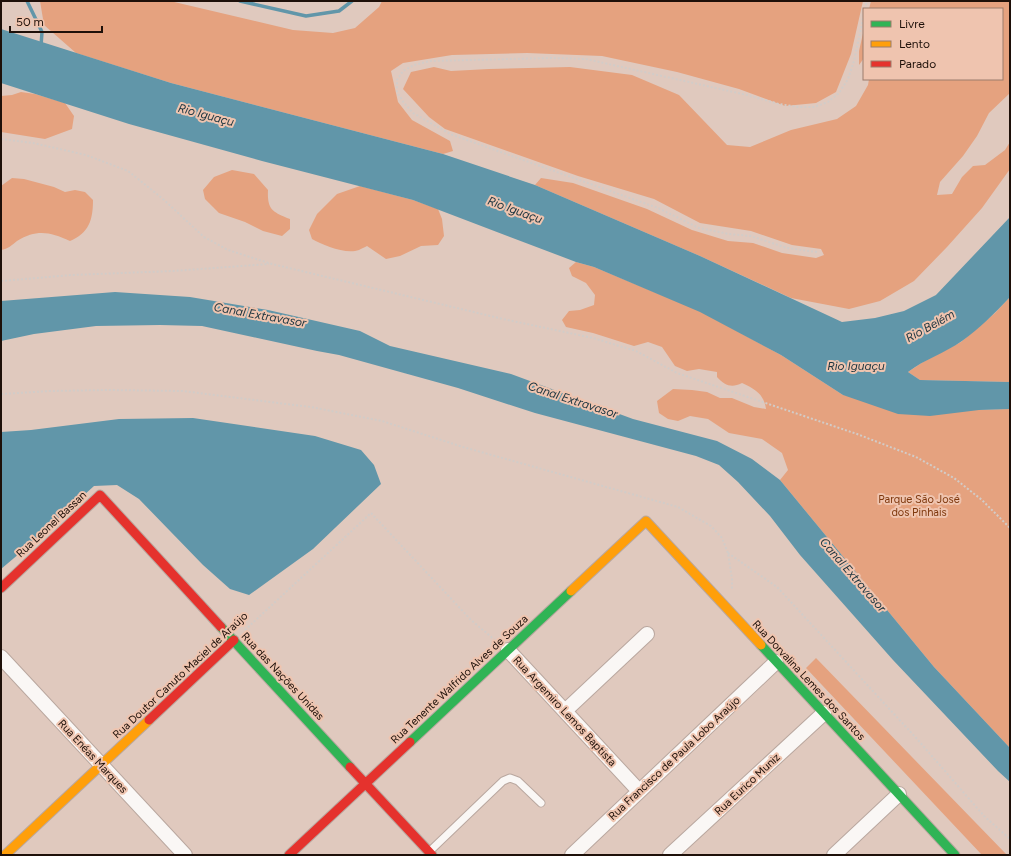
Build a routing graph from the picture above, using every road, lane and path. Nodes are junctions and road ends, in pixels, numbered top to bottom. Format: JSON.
{"nodes":[{"id":1,"x":863,"y":19,"type":"edge"},
{"id":2,"x":1,"y":139,"type":"edge"},
{"id":3,"x":817,"y":252,"type":"dead end"},
{"id":4,"x":272,"y":264,"type":"junction"},
{"id":5,"x":1,"y":281,"type":"edge"},
{"id":6,"x":1,"y":394,"type":"edge"},
{"id":7,"x":100,"y":495,"type":"joint"},
{"id":8,"x":370,"y":513,"type":"joint"},
{"id":9,"x":646,"y":521,"type":"joint"},
{"id":10,"x":1010,"y":528,"type":"edge"},
{"id":11,"x":728,"y":553,"type":"junction"},
{"id":12,"x":1,"y":588,"type":"edge"},
{"id":13,"x":724,"y":606,"type":"junction"},
{"id":14,"x":647,"y":634,"type":"dead end"},
{"id":15,"x":234,"y":640,"type":"junction"},
{"id":16,"x":508,"y":650,"type":"junction"},
{"id":17,"x":1,"y":657,"type":"edge"},
{"id":18,"x":776,"y":662,"type":"junction"},
{"id":19,"x":565,"y":711,"type":"junction"},
{"id":20,"x":824,"y":714,"type":"junction"},
{"id":21,"x":101,"y":765,"type":"junction"},
{"id":22,"x":366,"y":783,"type":"junction"},
{"id":23,"x":639,"y":791,"type":"junction"},
{"id":24,"x":899,"y":794,"type":"junction"},
{"id":25,"x":542,"y":803,"type":"dead end"},
{"id":26,"x":1010,"y":839,"type":"edge"},
{"id":27,"x":431,"y":854,"type":"edge"},
{"id":28,"x":5,"y":855,"type":"edge"},
{"id":29,"x":185,"y":855,"type":"edge"},
{"id":30,"x":289,"y":855,"type":"edge"},
{"id":31,"x":572,"y":855,"type":"edge"},
{"id":32,"x":670,"y":855,"type":"edge"},
{"id":33,"x":834,"y":855,"type":"edge"},
{"id":34,"x":955,"y":855,"type":"edge"}],
"edges":[{"from":1,"to":3,"type":"path"},
{"from":2,"to":4,"type":"path"},
{"from":4,"to":5,"type":"path"},
{"from":4,"to":10,"type":"path"},
{"from":6,"to":11,"type":"path"},
{"from":7,"to":12,"type":"street","name":"Rua Leonel Bassan"},
{"from":7,"to":15,"type":"street","name":"Rua das Nações Unidas"},
{"from":8,"to":15,"type":"path","name":"Rua Doutor Canuto Maciel de Araújo"},
{"from":8,"to":16,"type":"path","name":"Rua Argemiro Lemos Baptista"},
{"from":9,"to":13,"type":"street","name":"Rua Dorvalina Lemes dos Santos"},
{"from":9,"to":16,"type":"street","name":"Rua Tenente Walfrido Alves de Souza"},
{"from":11,"to":13,"type":"path"},
{"from":11,"to":26,"type":"path"},
{"from":13,"to":18,"type":"street","name":"Rua Dorvalina Lemes dos Santos"},
{"from":14,"to":19,"type":"street"},
{"from":15,"to":21,"type":"street","name":"Rua Doutor Canuto Maciel de Araújo"},
{"from":15,"to":22,"type":"street","name":"Rua das Nações Unidas"},
{"from":16,"to":19,"type":"street","name":"Rua Argemiro Lemos Baptista"},
{"from":16,"to":22,"type":"street","name":"Rua Tenente Walfrido Alves de Souza"},
{"from":17,"to":21,"type":"street","name":"Rua Enéas Marques"},
{"from":18,"to":20,"type":"street","name":"Rua Dorvalina Lemes dos Santos"},
{"from":18,"to":23,"type":"street","name":"Rua Francisco de Paula Lobo Araújo"},
{"from":19,"to":23,"type":"street","name":"Rua Argemiro Lemos Baptista"},
{"from":20,"to":24,"type":"street","name":"Rua Dorvalina Lemes dos Santos"},
{"from":20,"to":32,"type":"street","name":"Rua Eurico Muniz"},
{"from":21,"to":28,"type":"street","name":"Rua Doutor Canuto Maciel de Araújo"},
{"from":21,"to":29,"type":"street","name":"Rua Enéas Marques"},
{"from":22,"to":27,"type":"street","name":"Rua das Nações Unidas"},
{"from":22,"to":30,"type":"street","name":"Rua Tenente Walfrido Alves de Souza"},
{"from":23,"to":31,"type":"street","name":"Rua Francisco de Paula Lobo Araújo"},
{"from":24,"to":33,"type":"street"},
{"from":24,"to":34,"type":"street","name":"Rua Dorvalina Lemes dos Santos"},
{"from":25,"to":27,"type":"lane"}]}
